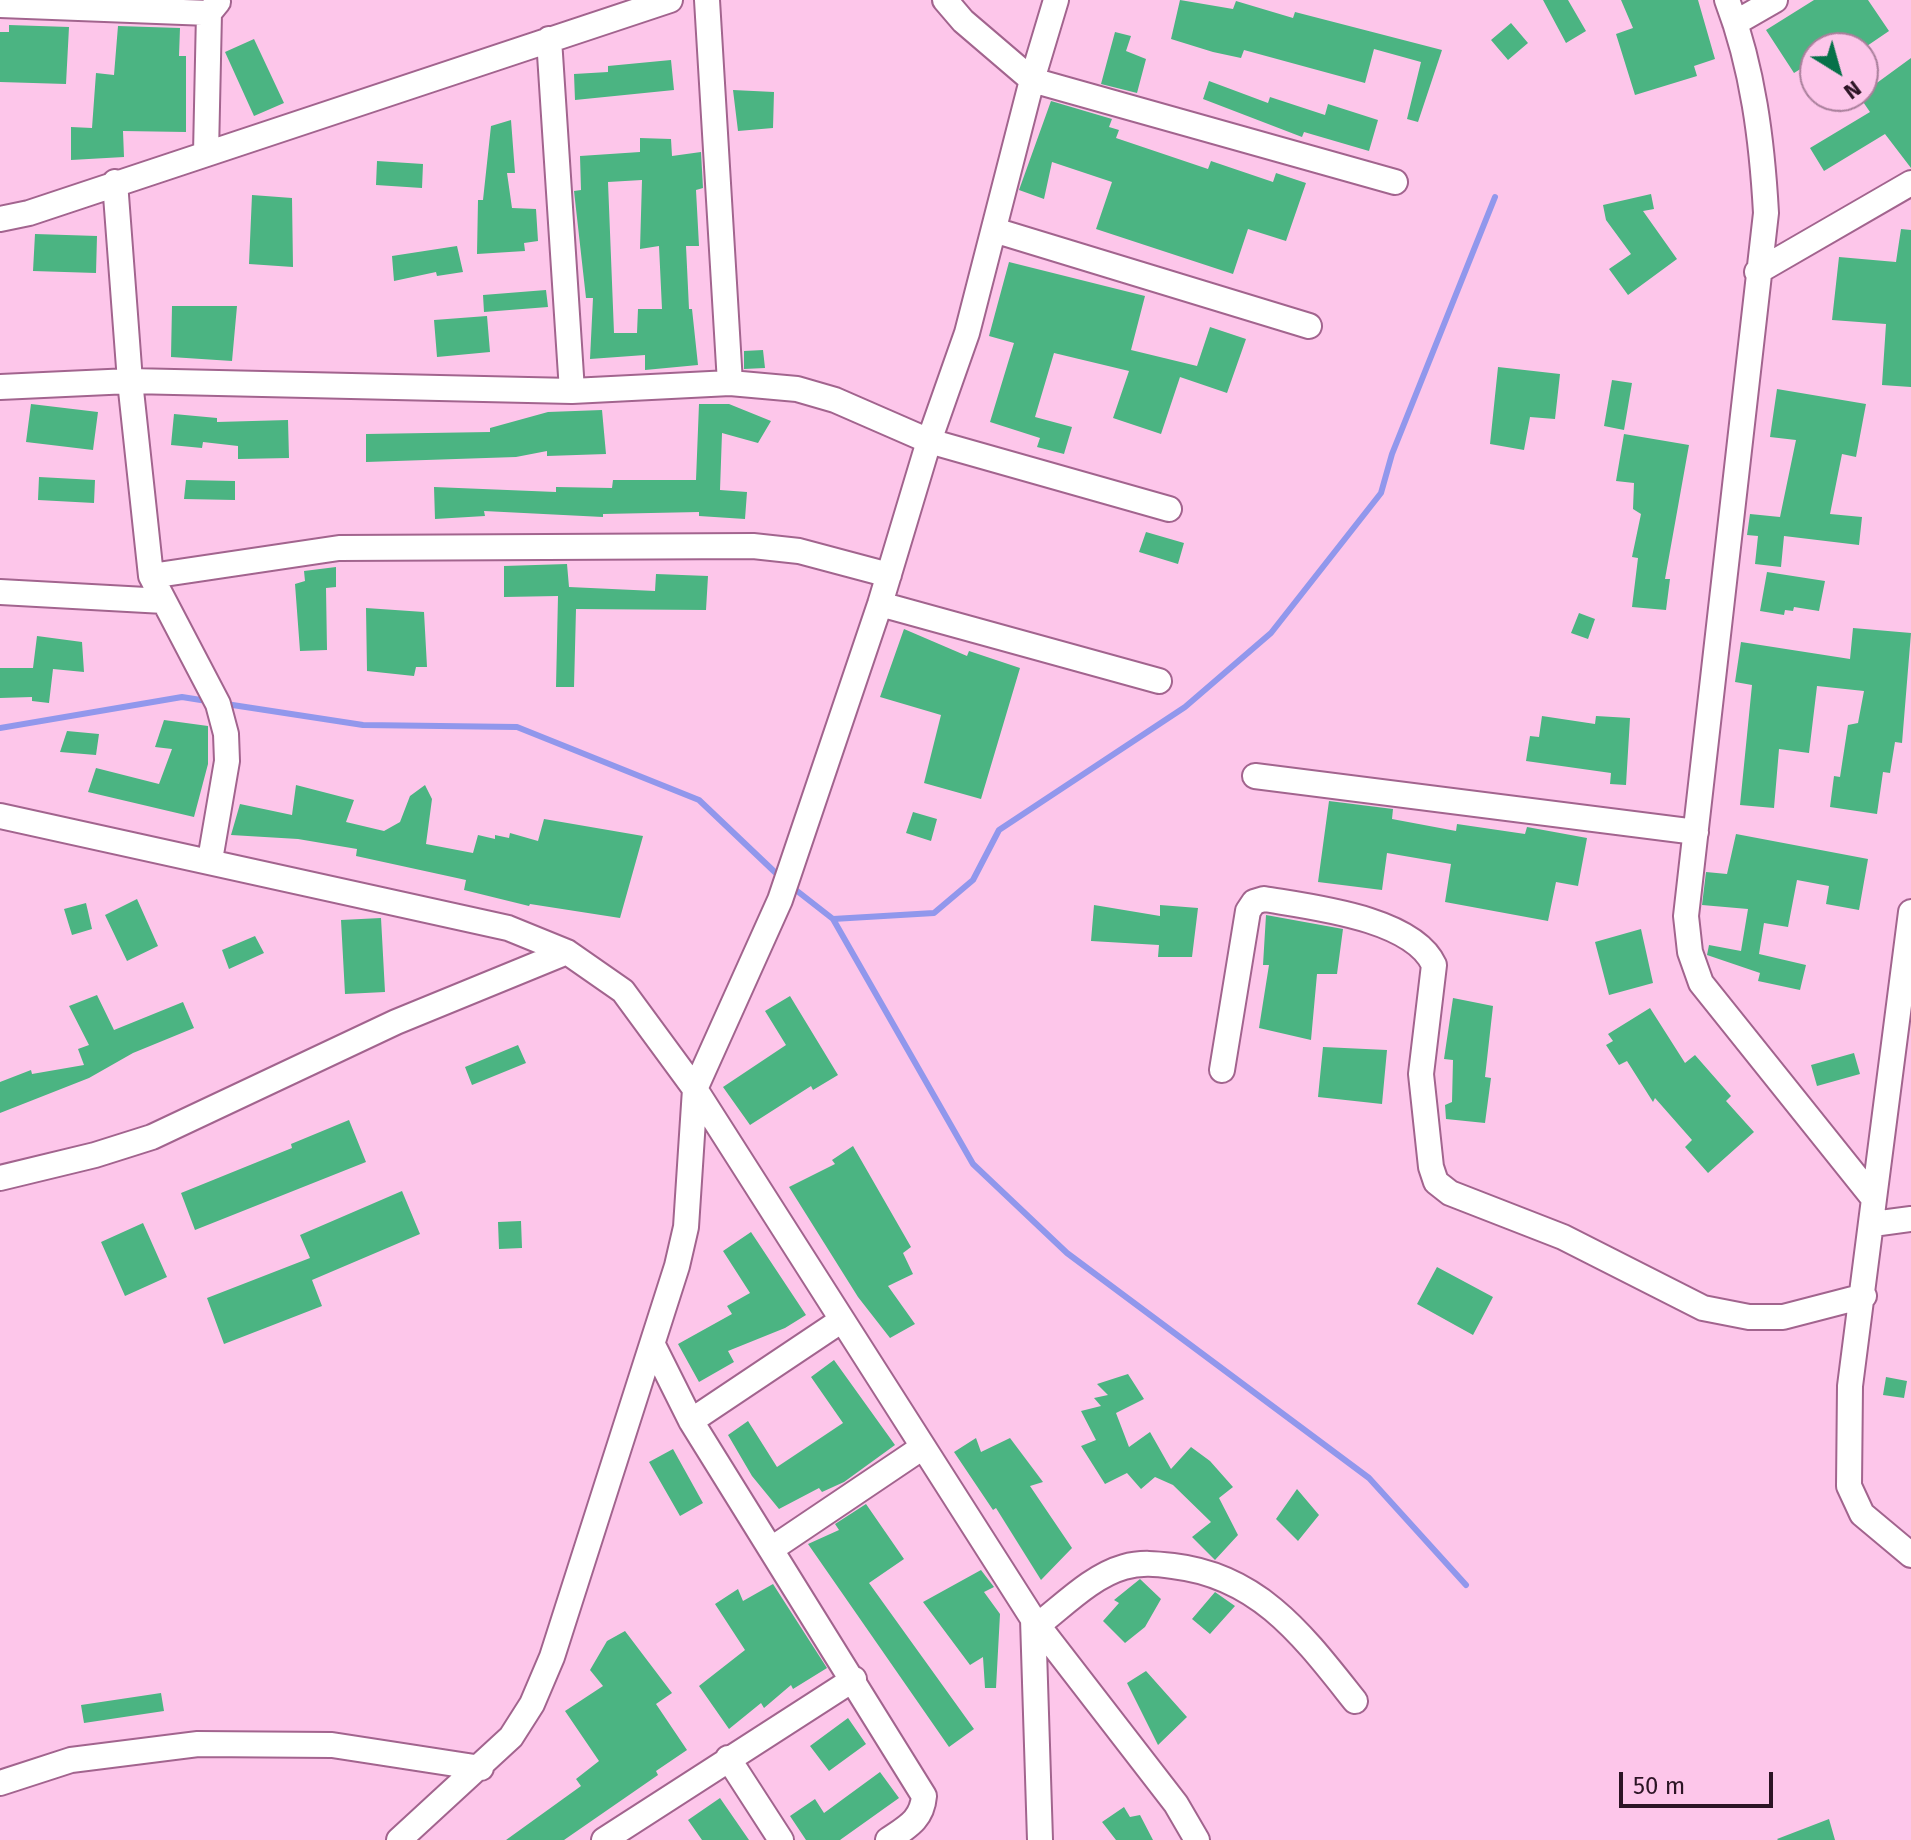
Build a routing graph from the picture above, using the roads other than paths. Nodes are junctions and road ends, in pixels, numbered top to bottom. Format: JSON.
{"nodes":[{"id":1,"x":670,"y":0,"type":"edge"},
{"id":2,"x":707,"y":0,"type":"edge"},
{"id":3,"x":945,"y":0,"type":"edge"},
{"id":4,"x":1056,"y":0,"type":"edge"},
{"id":5,"x":1727,"y":0,"type":"edge"},
{"id":6,"x":1775,"y":0,"type":"edge"},
{"id":7,"x":0,"y":5,"type":"edge"},
{"id":8,"x":214,"y":6,"type":"edge"},
{"id":9,"x":1735,"y":23,"type":"junction"},
{"id":10,"x":549,"y":39,"type":"junction"},
{"id":11,"x":1032,"y":80,"type":"junction"},
{"id":12,"x":206,"y":153,"type":"junction"},
{"id":13,"x":115,"y":182,"type":"junction"},
{"id":14,"x":1395,"y":182,"type":"dead end"},
{"id":15,"x":1911,"y":183,"type":"edge"},
{"id":16,"x":0,"y":219,"type":"edge"},
{"id":17,"x":994,"y":230,"type":"junction"},
{"id":18,"x":1757,"y":272,"type":"junction"},
{"id":19,"x":1309,"y":326,"type":"dead end"},
{"id":20,"x":130,"y":381,"type":"junction"},
{"id":21,"x":730,"y":383,"type":"junction"},
{"id":22,"x":0,"y":387,"type":"edge"},
{"id":23,"x":572,"y":391,"type":"junction"},
{"id":24,"x":929,"y":441,"type":"junction"},
{"id":25,"x":1169,"y":509,"type":"dead end"},
{"id":26,"x":889,"y":575,"type":"junction"},
{"id":27,"x":151,"y":576,"type":"junction"},
{"id":28,"x":0,"y":592,"type":"edge"},
{"id":29,"x":164,"y":601,"type":"junction"},
{"id":30,"x":880,"y":604,"type":"junction"},
{"id":31,"x":1159,"y":681,"type":"dead end"},
{"id":32,"x":1255,"y":776,"type":"dead end"},
{"id":33,"x":0,"y":816,"type":"edge"},
{"id":34,"x":1696,"y":832,"type":"junction"},
{"id":35,"x":210,"y":860,"type":"junction"},
{"id":36,"x":1911,"y":912,"type":"edge"},
{"id":37,"x":567,"y":952,"type":"junction"},
{"id":38,"x":1222,"y":1070,"type":"dead end"},
{"id":39,"x":695,"y":1089,"type":"junction"},
{"id":40,"x":0,"y":1178,"type":"edge"},
{"id":41,"x":1874,"y":1199,"type":"junction"},
{"id":42,"x":1911,"y":1219,"type":"edge"},
{"id":43,"x":1873,"y":1224,"type":"junction"},
{"id":44,"x":1864,"y":1296,"type":"junction"},
{"id":45,"x":842,"y":1320,"type":"junction"},
{"id":46,"x":654,"y":1347,"type":"junction"},
{"id":47,"x":691,"y":1421,"type":"junction"},
{"id":48,"x":923,"y":1447,"type":"junction"},
{"id":49,"x":773,"y":1548,"type":"junction"},
{"id":50,"x":1911,"y":1555,"type":"edge"},
{"id":51,"x":1035,"y":1622,"type":"junction"},
{"id":52,"x":854,"y":1679,"type":"junction"},
{"id":53,"x":1355,"y":1701,"type":"dead end"},
{"id":54,"x":728,"y":1758,"type":"junction"},
{"id":55,"x":481,"y":1768,"type":"junction"},
{"id":56,"x":0,"y":1783,"type":"edge"},
{"id":57,"x":407,"y":1838,"type":"edge"},
{"id":58,"x":604,"y":1840,"type":"edge"},
{"id":59,"x":781,"y":1840,"type":"edge"},
{"id":60,"x":888,"y":1840,"type":"edge"},
{"id":61,"x":1040,"y":1840,"type":"edge"},
{"id":62,"x":1197,"y":1840,"type":"edge"}],
"edges":[{"from":1,"to":10,"type":"street"},
{"from":2,"to":21,"type":"street"},
{"from":3,"to":11,"type":"street"},
{"from":4,"to":11,"type":"street"},
{"from":5,"to":9,"type":"street"},
{"from":6,"to":9,"type":"street"},
{"from":7,"to":8,"type":"street"},
{"from":8,"to":12,"type":"street"},
{"from":9,"to":18,"type":"street"},
{"from":10,"to":12,"type":"street"},
{"from":10,"to":23,"type":"street"},
{"from":11,"to":14,"type":"street"},
{"from":11,"to":17,"type":"street"},
{"from":12,"to":13,"type":"street"},
{"from":13,"to":16,"type":"street"},
{"from":13,"to":20,"type":"street"},
{"from":15,"to":18,"type":"street"},
{"from":17,"to":19,"type":"street"},
{"from":17,"to":24,"type":"street"},
{"from":18,"to":34,"type":"street"},
{"from":20,"to":22,"type":"street"},
{"from":20,"to":23,"type":"street"},
{"from":20,"to":27,"type":"street"},
{"from":21,"to":23,"type":"street"},
{"from":21,"to":24,"type":"street"},
{"from":24,"to":25,"type":"street"},
{"from":24,"to":26,"type":"street"},
{"from":26,"to":27,"type":"street"},
{"from":26,"to":30,"type":"street"},
{"from":27,"to":29,"type":"street"},
{"from":28,"to":29,"type":"street"},
{"from":29,"to":35,"type":"street"},
{"from":30,"to":31,"type":"street"},
{"from":30,"to":39,"type":"street"},
{"from":32,"to":34,"type":"street"},
{"from":33,"to":35,"type":"street"},
{"from":34,"to":41,"type":"street"},
{"from":35,"to":37,"type":"street"},
{"from":36,"to":41,"type":"street"},
{"from":37,"to":39,"type":"street"},
{"from":37,"to":40,"type":"street"},
{"from":38,"to":44,"type":"street"},
{"from":39,"to":45,"type":"street"},
{"from":39,"to":46,"type":"street"},
{"from":41,"to":43,"type":"street"},
{"from":42,"to":43,"type":"street"},
{"from":43,"to":44,"type":"street"},
{"from":44,"to":50,"type":"street"},
{"from":45,"to":47,"type":"street"},
{"from":45,"to":48,"type":"street"},
{"from":46,"to":47,"type":"street"},
{"from":46,"to":55,"type":"street"},
{"from":47,"to":49,"type":"street"},
{"from":48,"to":49,"type":"street"},
{"from":48,"to":51,"type":"street"},
{"from":49,"to":52,"type":"street"},
{"from":51,"to":53,"type":"street"},
{"from":51,"to":61,"type":"street"},
{"from":51,"to":62,"type":"street"},
{"from":52,"to":54,"type":"street"},
{"from":52,"to":60,"type":"street"},
{"from":54,"to":58,"type":"street"},
{"from":54,"to":59,"type":"street"},
{"from":55,"to":56,"type":"street"},
{"from":55,"to":57,"type":"street"}]}
